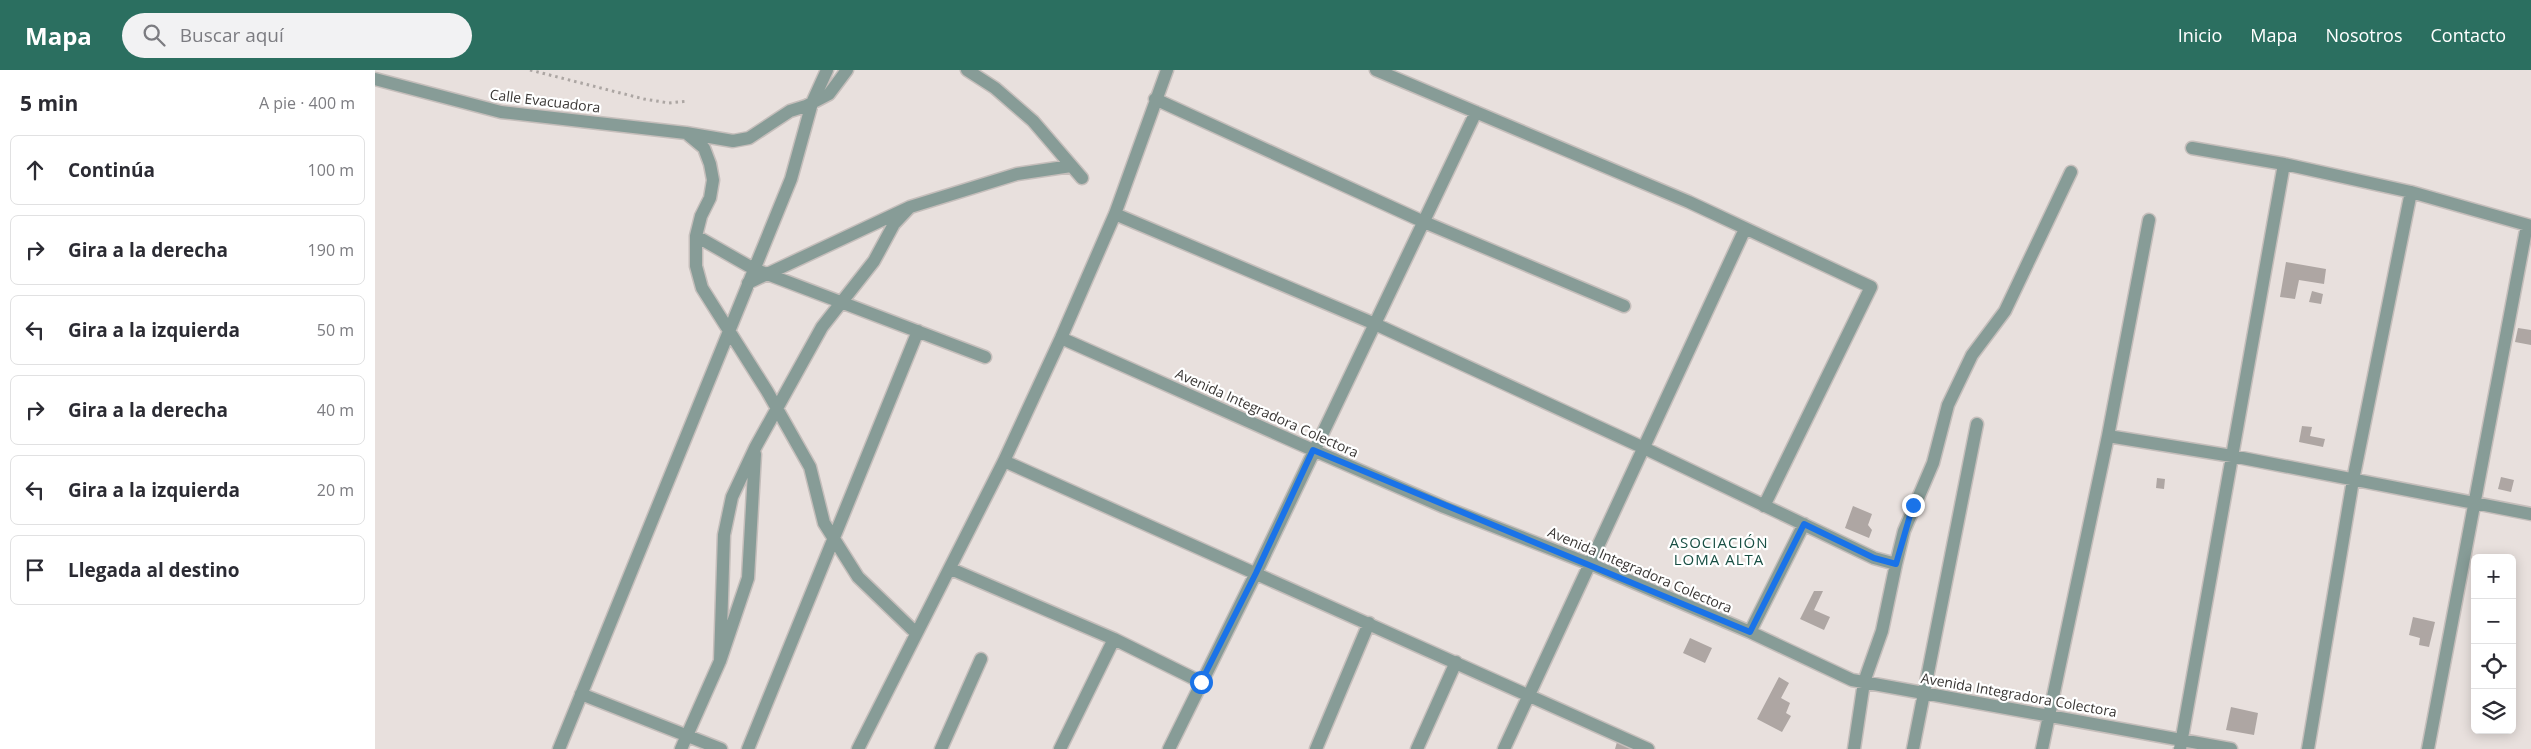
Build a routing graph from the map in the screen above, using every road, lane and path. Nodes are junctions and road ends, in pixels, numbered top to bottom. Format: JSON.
{"nodes":[{"id":1,"x":530,"y":70,"type":"edge"},
{"id":2,"x":827,"y":70,"type":"edge"},
{"id":3,"x":847,"y":70,"type":"edge"},
{"id":4,"x":967,"y":70,"type":"edge"},
{"id":5,"x":1167,"y":70,"type":"edge"},
{"id":6,"x":1376,"y":70,"type":"edge"},
{"id":7,"x":375,"y":79,"type":"edge"},
{"id":8,"x":1155,"y":99,"type":"junction"},
{"id":9,"x":687,"y":101,"type":"dead end"},
{"id":10,"x":812,"y":103,"type":"junction"},
{"id":11,"x":1476,"y":112,"type":"junction"},
{"id":12,"x":686,"y":133,"type":"junction"},
{"id":13,"x":2192,"y":148,"type":"dead end"},
{"id":14,"x":2284,"y":164,"type":"junction"},
{"id":15,"x":1071,"y":166,"type":"junction"},
{"id":16,"x":2071,"y":172,"type":"dead end"},
{"id":17,"x":1082,"y":178,"type":"dead end"},
{"id":18,"x":2411,"y":192,"type":"junction"},
{"id":19,"x":910,"y":207,"type":"junction"},
{"id":20,"x":1115,"y":214,"type":"junction"},
{"id":21,"x":2149,"y":220,"type":"dead end"},
{"id":22,"x":1424,"y":222,"type":"junction"},
{"id":23,"x":2529,"y":225,"type":"edge"},
{"id":24,"x":1745,"y":229,"type":"junction"},
{"id":25,"x":696,"y":236,"type":"junction"},
{"id":26,"x":754,"y":269,"type":"junction"},
{"id":27,"x":769,"y":274,"type":"junction"},
{"id":28,"x":748,"y":283,"type":"junction"},
{"id":29,"x":841,"y":302,"type":"junction"},
{"id":30,"x":1623,"y":306,"type":"dead end"},
{"id":31,"x":1375,"y":324,"type":"junction"},
{"id":32,"x":729,"y":330,"type":"junction"},
{"id":33,"x":918,"y":331,"type":"junction"},
{"id":34,"x":1061,"y":338,"type":"junction"},
{"id":35,"x":985,"y":357,"type":"dead end"},
{"id":36,"x":777,"y":409,"type":"junction"},
{"id":37,"x":1977,"y":424,"type":"dead end"},
{"id":38,"x":2108,"y":436,"type":"junction"},
{"id":39,"x":755,"y":448,"type":"junction"},
{"id":40,"x":1644,"y":448,"type":"junction"},
{"id":41,"x":1313,"y":450,"type":"junction"},
{"id":42,"x":2232,"y":456,"type":"junction"},
{"id":43,"x":1005,"y":461,"type":"junction"},
{"id":44,"x":2353,"y":480,"type":"junction"},
{"id":45,"x":2475,"y":502,"type":"junction"},
{"id":46,"x":1764,"y":506,"type":"junction"},
{"id":47,"x":2531,"y":514,"type":"edge"},
{"id":48,"x":1804,"y":524,"type":"junction"},
{"id":49,"x":834,"y":539,"type":"junction"},
{"id":50,"x":1590,"y":564,"type":"junction"},
{"id":51,"x":1896,"y":564,"type":"junction"},
{"id":52,"x":951,"y":569,"type":"junction"},
{"id":53,"x":1256,"y":573,"type":"junction"},
{"id":54,"x":1369,"y":623,"type":"junction"},
{"id":55,"x":1750,"y":632,"type":"junction"},
{"id":56,"x":916,"y":634,"type":"junction"},
{"id":57,"x":1114,"y":639,"type":"junction"},
{"id":58,"x":981,"y":659,"type":"dead end"},
{"id":59,"x":720,"y":661,"type":"junction"},
{"id":60,"x":1456,"y":662,"type":"junction"},
{"id":61,"x":1201,"y":682,"type":"junction"},
{"id":62,"x":1864,"y":682,"type":"junction"},
{"id":63,"x":1923,"y":693,"type":"junction"},
{"id":64,"x":581,"y":694,"type":"junction"},
{"id":65,"x":1529,"y":696,"type":"junction"},
{"id":66,"x":2048,"y":716,"type":"junction"},
{"id":67,"x":687,"y":735,"type":"junction"},
{"id":68,"x":2181,"y":744,"type":"edge"},
{"id":69,"x":559,"y":749,"type":"edge"},
{"id":70,"x":681,"y":749,"type":"edge"},
{"id":71,"x":721,"y":749,"type":"edge"},
{"id":72,"x":748,"y":749,"type":"edge"},
{"id":73,"x":858,"y":749,"type":"edge"},
{"id":74,"x":941,"y":749,"type":"edge"},
{"id":75,"x":1060,"y":749,"type":"edge"},
{"id":76,"x":1169,"y":749,"type":"edge"},
{"id":77,"x":1316,"y":749,"type":"edge"},
{"id":78,"x":1417,"y":749,"type":"edge"},
{"id":79,"x":1505,"y":749,"type":"edge"},
{"id":80,"x":1648,"y":749,"type":"edge"},
{"id":81,"x":1854,"y":749,"type":"edge"},
{"id":82,"x":1913,"y":749,"type":"edge"},
{"id":83,"x":2042,"y":749,"type":"edge"},
{"id":84,"x":2231,"y":749,"type":"edge"},
{"id":85,"x":2308,"y":749,"type":"edge"},
{"id":86,"x":2429,"y":749,"type":"edge"}],
"edges":[{"from":1,"to":9,"type":"path"},
{"from":2,"to":10,"type":"street"},
{"from":3,"to":10,"type":"street","name":"Calle Evacuadora"},
{"from":4,"to":15,"type":"street"},
{"from":5,"to":8,"type":"street"},
{"from":6,"to":11,"type":"street"},
{"from":7,"to":12,"type":"street","name":"Calle Evacuadora"},
{"from":8,"to":20,"type":"street"},
{"from":8,"to":22,"type":"street"},
{"from":10,"to":12,"type":"street","name":"Calle Evacuadora"},
{"from":10,"to":26,"type":"street"},
{"from":11,"to":22,"type":"street"},
{"from":11,"to":24,"type":"street"},
{"from":12,"to":25,"type":"street"},
{"from":13,"to":14,"type":"street"},
{"from":14,"to":18,"type":"street"},
{"from":14,"to":42,"type":"street"},
{"from":15,"to":17,"type":"street"},
{"from":15,"to":19,"type":"street"},
{"from":16,"to":51,"type":"street"},
{"from":18,"to":23,"type":"street"},
{"from":18,"to":44,"type":"street"},
{"from":19,"to":27,"type":"street"},
{"from":19,"to":29,"type":"street"},
{"from":20,"to":31,"type":"street"},
{"from":20,"to":34,"type":"street"},
{"from":21,"to":38,"type":"street"},
{"from":22,"to":30,"type":"street"},
{"from":22,"to":31,"type":"street"},
{"from":23,"to":45,"type":"street"},
{"from":24,"to":40,"type":"street"},
{"from":24,"to":46,"type":"street"},
{"from":25,"to":26,"type":"street"},
{"from":25,"to":32,"type":"street"},
{"from":26,"to":27,"type":"street"},
{"from":26,"to":28,"type":"street"},
{"from":27,"to":28,"type":"street"},
{"from":27,"to":29,"type":"street"},
{"from":28,"to":32,"type":"street"},
{"from":29,"to":33,"type":"street"},
{"from":29,"to":36,"type":"street"},
{"from":31,"to":40,"type":"street"},
{"from":31,"to":41,"type":"street"},
{"from":32,"to":36,"type":"street"},
{"from":32,"to":64,"type":"street"},
{"from":33,"to":35,"type":"street"},
{"from":33,"to":49,"type":"street"},
{"from":34,"to":41,"type":"street","name":"Avenida Integradora Colectora"},
{"from":34,"to":43,"type":"street"},
{"from":36,"to":39,"type":"street"},
{"from":36,"to":49,"type":"street"},
{"from":37,"to":63,"type":"street"},
{"from":38,"to":42,"type":"street"},
{"from":38,"to":66,"type":"street"},
{"from":39,"to":59,"type":"street"},
{"from":39,"to":59,"type":"street"},
{"from":40,"to":46,"type":"street"},
{"from":40,"to":50,"type":"street"},
{"from":41,"to":50,"type":"street","name":"Avenida Integradora Colectora"},
{"from":41,"to":53,"type":"street"},
{"from":42,"to":44,"type":"street"},
{"from":42,"to":68,"type":"street"},
{"from":43,"to":52,"type":"street"},
{"from":43,"to":53,"type":"street"},
{"from":44,"to":45,"type":"street"},
{"from":44,"to":85,"type":"street"},
{"from":45,"to":47,"type":"street"},
{"from":45,"to":86,"type":"street"},
{"from":46,"to":48,"type":"street"},
{"from":48,"to":51,"type":"street"},
{"from":48,"to":55,"type":"street"},
{"from":49,"to":56,"type":"street"},
{"from":49,"to":72,"type":"street"},
{"from":50,"to":55,"type":"street","name":"Avenida Integradora Colectora"},
{"from":50,"to":65,"type":"street"},
{"from":51,"to":62,"type":"street"},
{"from":52,"to":56,"type":"street"},
{"from":52,"to":57,"type":"street"},
{"from":53,"to":54,"type":"street"},
{"from":53,"to":61,"type":"street"},
{"from":54,"to":60,"type":"street"},
{"from":54,"to":77,"type":"street"},
{"from":55,"to":62,"type":"street","name":"Avenida Integradora Colectora"},
{"from":56,"to":73,"type":"street"},
{"from":57,"to":61,"type":"street"},
{"from":57,"to":75,"type":"street"},
{"from":58,"to":74,"type":"street"},
{"from":59,"to":67,"type":"street"},
{"from":60,"to":65,"type":"street"},
{"from":60,"to":78,"type":"street"},
{"from":61,"to":76,"type":"street"},
{"from":62,"to":63,"type":"street","name":"Avenida Integradora Colectora"},
{"from":62,"to":81,"type":"street"},
{"from":63,"to":66,"type":"street","name":"Avenida Integradora Colectora"},
{"from":63,"to":82,"type":"street"},
{"from":64,"to":67,"type":"street"},
{"from":64,"to":69,"type":"street"},
{"from":65,"to":79,"type":"street"},
{"from":65,"to":80,"type":"street"},
{"from":66,"to":68,"type":"street","name":"Avenida Integradora Colectora"},
{"from":66,"to":83,"type":"street"},
{"from":67,"to":70,"type":"street"},
{"from":67,"to":71,"type":"street"},
{"from":68,"to":84,"type":"street","name":"Avenida Integradora Colectora"}]}
